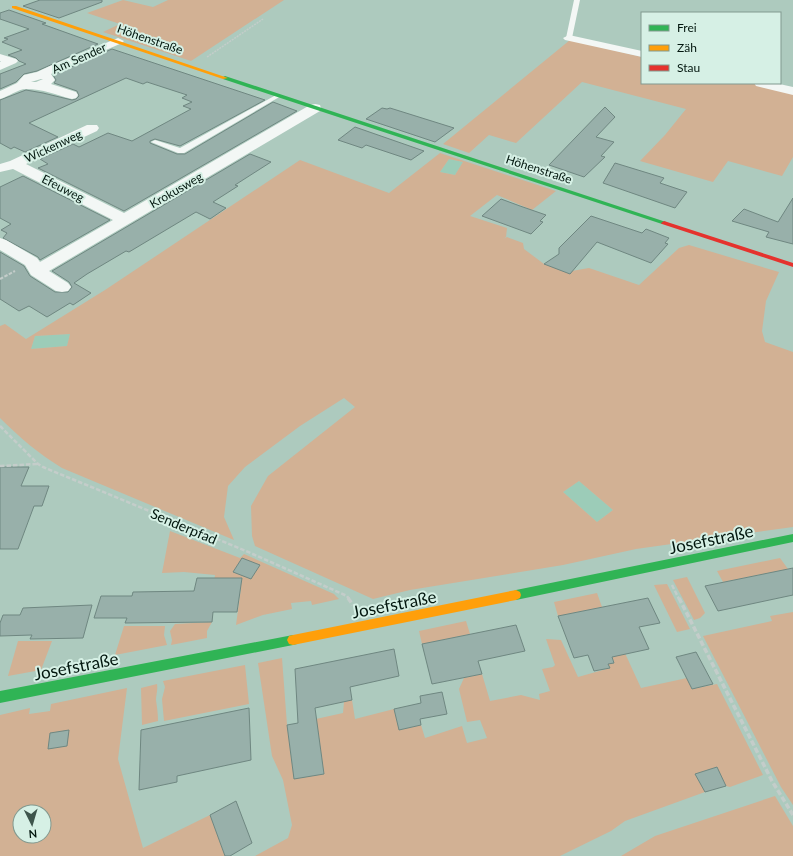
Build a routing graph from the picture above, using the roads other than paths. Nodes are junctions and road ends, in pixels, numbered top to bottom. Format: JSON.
{"nodes":[{"id":1,"x":577,"y":0,"type":"edge"},
{"id":2,"x":16,"y":4,"type":"edge"},
{"id":3,"x":3,"y":10,"type":"dead end"},
{"id":4,"x":569,"y":38,"type":"joint"},
{"id":5,"x":118,"y":41,"type":"junction"},
{"id":6,"x":641,"y":54,"type":"edge"},
{"id":7,"x":0,"y":57,"type":"edge"},
{"id":8,"x":0,"y":66,"type":"edge"},
{"id":9,"x":41,"y":80,"type":"junction"},
{"id":10,"x":764,"y":84,"type":"edge"},
{"id":11,"x":793,"y":91,"type":"edge"},
{"id":12,"x":0,"y":95,"type":"edge"},
{"id":13,"x":72,"y":95,"type":"dead end"},
{"id":14,"x":278,"y":96,"type":"junction"},
{"id":15,"x":315,"y":108,"type":"junction"},
{"id":16,"x":92,"y":128,"type":"dead end"},
{"id":17,"x":155,"y":142,"type":"dead end"},
{"id":18,"x":14,"y":164,"type":"junction"},
{"id":19,"x":0,"y":168,"type":"edge"},
{"id":20,"x":126,"y":220,"type":"junction"},
{"id":21,"x":0,"y":243,"type":"edge"},
{"id":22,"x":793,"y":265,"type":"edge"},
{"id":23,"x":37,"y":271,"type":"junction"},
{"id":24,"x":62,"y":286,"type":"dead end"},
{"id":25,"x":793,"y":538,"type":"edge"},
{"id":26,"x":0,"y":697,"type":"edge"}],
"edges":[{"from":1,"to":4,"type":"lane"},
{"from":2,"to":3,"type":"street","name":"Höhenstraße"},
{"from":2,"to":5,"type":"street","name":"Höhenstraße"},
{"from":4,"to":6,"type":"street"},
{"from":5,"to":9,"type":"street","name":"Am Sender"},
{"from":5,"to":14,"type":"street","name":"Höhenstraße"},
{"from":7,"to":8,"type":"street"},
{"from":9,"to":12,"type":"street","name":"Am Sender"},
{"from":9,"to":13,"type":"street","name":"Am Sender"},
{"from":10,"to":11,"type":"street"},
{"from":14,"to":15,"type":"street","name":"Höhenstraße"},
{"from":14,"to":17,"type":"lane"},
{"from":15,"to":20,"type":"street","name":"Krokusweg"},
{"from":15,"to":22,"type":"street","name":"Höhenstraße"},
{"from":16,"to":18,"type":"street","name":"Wickenweg"},
{"from":18,"to":19,"type":"street"},
{"from":18,"to":20,"type":"street","name":"Efeuweg"},
{"from":20,"to":23,"type":"street","name":"Krokusweg"},
{"from":21,"to":23,"type":"street"},
{"from":23,"to":24,"type":"street"},
{"from":25,"to":26,"type":"street","name":"Josefstraße"}]}
